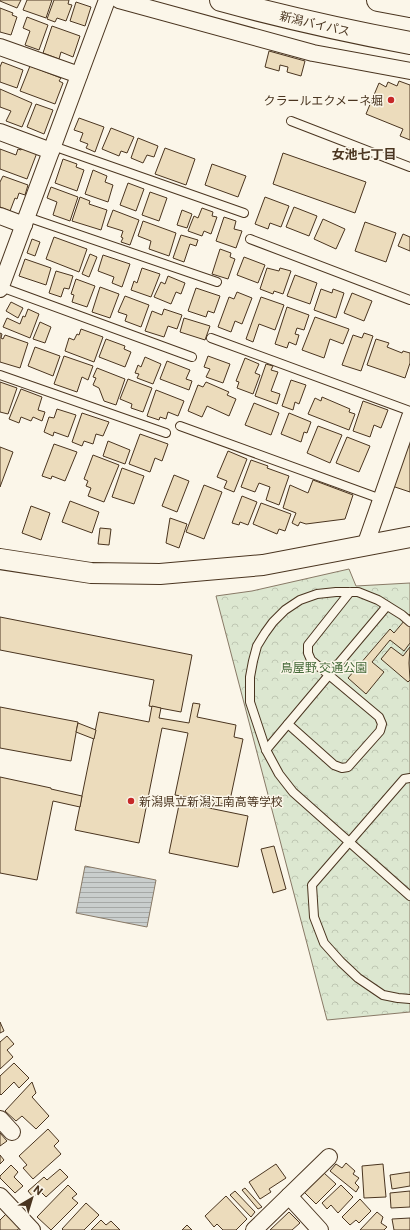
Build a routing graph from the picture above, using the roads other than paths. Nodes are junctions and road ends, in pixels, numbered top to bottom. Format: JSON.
{"nodes":[{"id":1,"x":107,"y":0,"type":"edge"},
{"id":2,"x":119,"y":0,"type":"edge"},
{"id":3,"x":221,"y":0,"type":"edge"},
{"id":4,"x":378,"y":0,"type":"edge"},
{"id":5,"x":410,"y":6,"type":"edge"},
{"id":6,"x":410,"y":43,"type":"edge"},
{"id":7,"x":0,"y":48,"type":"edge"},
{"id":8,"x":410,"y":71,"type":"edge"},
{"id":9,"x":79,"y":75,"type":"junction"},
{"id":10,"x":290,"y":121,"type":"dead end"},
{"id":11,"x":0,"y":132,"type":"edge"},
{"id":12,"x":52,"y":148,"type":"junction"},
{"id":13,"x":410,"y":167,"type":"edge"},
{"id":14,"x":244,"y":213,"type":"dead end"},
{"id":15,"x":0,"y":216,"type":"edge"},
{"id":16,"x":25,"y":221,"type":"junction"},
{"id":17,"x":250,"y":239,"type":"dead end"},
{"id":18,"x":217,"y":282,"type":"dead end"},
{"id":19,"x":0,"y":288,"type":"edge"},
{"id":20,"x":410,"y":300,"type":"edge"},
{"id":21,"x":211,"y":338,"type":"dead end"},
{"id":22,"x":192,"y":357,"type":"dead end"},
{"id":23,"x":0,"y":375,"type":"edge"},
{"id":24,"x":410,"y":411,"type":"edge"},
{"id":25,"x":410,"y":417,"type":"edge"},
{"id":26,"x":180,"y":426,"type":"dead end"},
{"id":27,"x":166,"y":433,"type":"dead end"},
{"id":28,"x":381,"y":499,"type":"junction"},
{"id":29,"x":410,"y":537,"type":"edge"},
{"id":30,"x":364,"y":546,"type":"junction"},
{"id":31,"x":0,"y":559,"type":"edge"},
{"id":32,"x":350,"y":592,"type":"junction"},
{"id":33,"x":387,"y":606,"type":"junction"},
{"id":34,"x":410,"y":622,"type":"edge"},
{"id":35,"x":328,"y":674,"type":"junction"},
{"id":36,"x":288,"y":724,"type":"junction"},
{"id":37,"x":266,"y":750,"type":"junction"},
{"id":38,"x":410,"y":778,"type":"edge"},
{"id":39,"x":349,"y":842,"type":"junction"},
{"id":40,"x":410,"y":896,"type":"edge"},
{"id":41,"x":410,"y":999,"type":"edge"},
{"id":42,"x":0,"y":1119,"type":"edge"},
{"id":43,"x":12,"y":1132,"type":"dead end"},
{"id":44,"x":329,"y":1157,"type":"dead end"},
{"id":45,"x":0,"y":1196,"type":"edge"},
{"id":46,"x":289,"y":1196,"type":"junction"},
{"id":47,"x":32,"y":1230,"type":"edge"},
{"id":48,"x":254,"y":1230,"type":"edge"},
{"id":49,"x":320,"y":1230,"type":"edge"}],
"edges":[{"from":1,"to":9,"type":"street"},
{"from":2,"to":8,"type":"street"},
{"from":3,"to":6,"type":"highway","name":"新潟バイパス"},
{"from":4,"to":5,"type":"highway"},
{"from":7,"to":9,"type":"street"},
{"from":9,"to":12,"type":"street"},
{"from":10,"to":13,"type":"lane"},
{"from":11,"to":12,"type":"street"},
{"from":12,"to":14,"type":"lane"},
{"from":12,"to":16,"type":"street"},
{"from":15,"to":16,"type":"street"},
{"from":16,"to":18,"type":"lane"},
{"from":16,"to":19,"type":"street"},
{"from":17,"to":20,"type":"lane"},
{"from":19,"to":22,"type":"lane"},
{"from":21,"to":24,"type":"lane"},
{"from":23,"to":27,"type":"lane"},
{"from":25,"to":28,"type":"street"},
{"from":26,"to":28,"type":"lane"},
{"from":28,"to":30,"type":"street"},
{"from":29,"to":30,"type":"street"},
{"from":30,"to":31,"type":"street"},
{"from":32,"to":33,"type":"lane"},
{"from":32,"to":35,"type":"lane"},
{"from":32,"to":37,"type":"lane"},
{"from":33,"to":34,"type":"lane"},
{"from":33,"to":35,"type":"lane"},
{"from":35,"to":36,"type":"lane"},
{"from":35,"to":36,"type":"lane"},
{"from":36,"to":37,"type":"lane"},
{"from":37,"to":39,"type":"lane"},
{"from":38,"to":39,"type":"lane"},
{"from":39,"to":40,"type":"lane"},
{"from":39,"to":41,"type":"lane"},
{"from":42,"to":43,"type":"street"},
{"from":44,"to":46,"type":"street"},
{"from":45,"to":47,"type":"street"},
{"from":46,"to":48,"type":"street"},
{"from":46,"to":49,"type":"street"}]}
